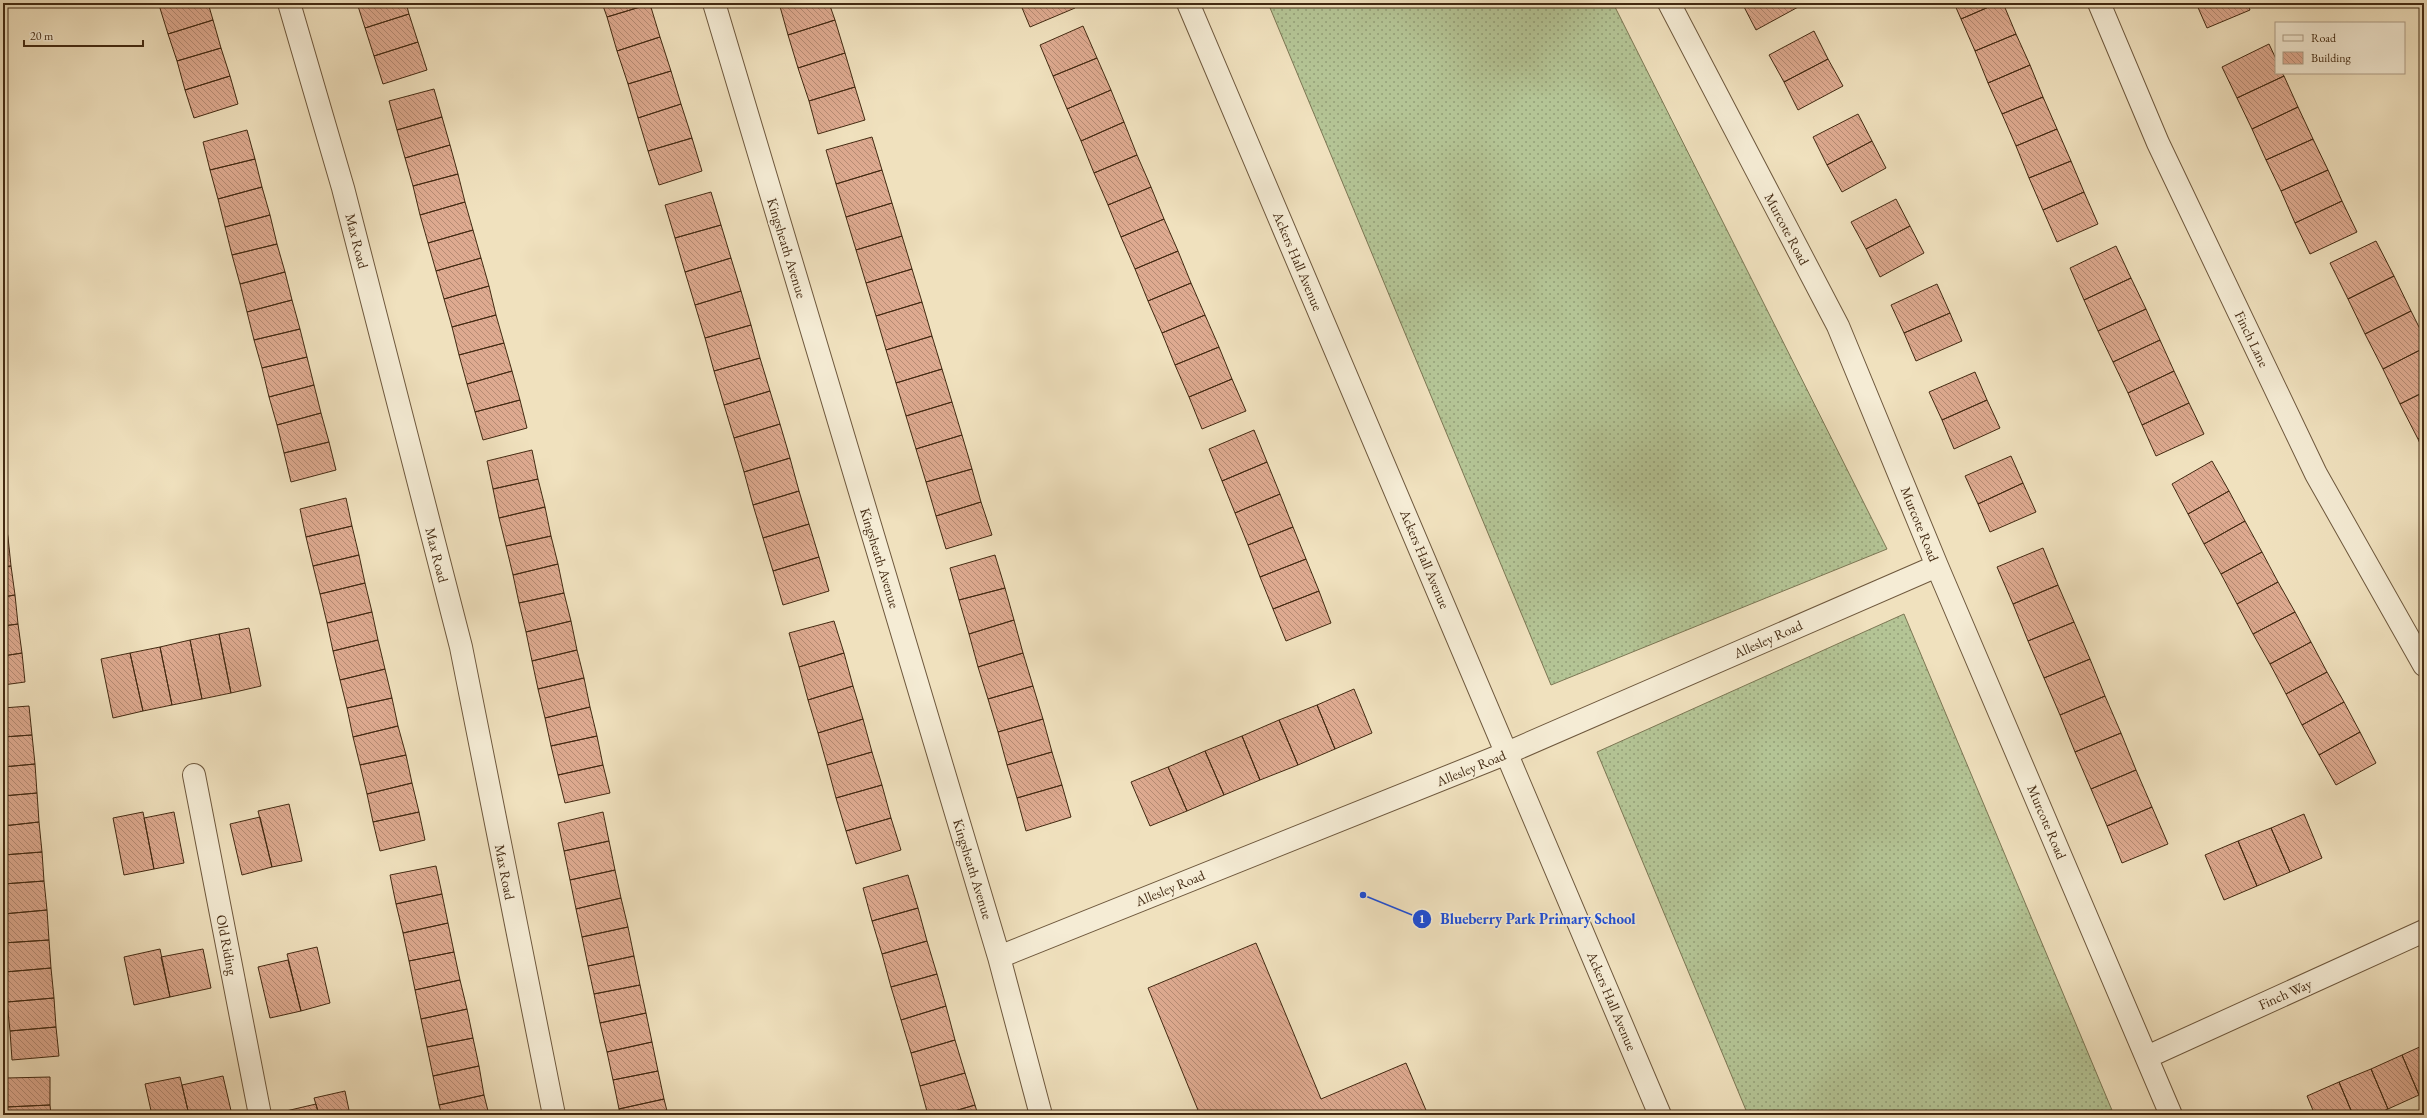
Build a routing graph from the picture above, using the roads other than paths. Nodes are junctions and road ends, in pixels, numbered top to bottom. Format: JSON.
{"nodes":[{"id":1,"x":289,"y":3,"type":"edge"},
{"id":2,"x":714,"y":3,"type":"edge"},
{"id":3,"x":1188,"y":3,"type":"edge"},
{"id":4,"x":1669,"y":3,"type":"edge"},
{"id":5,"x":2099,"y":3,"type":"edge"},
{"id":6,"x":1937,"y":566,"type":"junction"},
{"id":7,"x":2424,"y":665,"type":"edge"},
{"id":8,"x":1507,"y":753,"type":"junction"},
{"id":9,"x":194,"y":775,"type":"dead end"},
{"id":10,"x":2424,"y":931,"type":"edge"},
{"id":11,"x":999,"y":957,"type":"junction"},
{"id":12,"x":2147,"y":1057,"type":"junction"},
{"id":13,"x":260,"y":1115,"type":"edge"},
{"id":14,"x":554,"y":1115,"type":"edge"},
{"id":15,"x":1041,"y":1115,"type":"edge"},
{"id":16,"x":1660,"y":1115,"type":"edge"},
{"id":17,"x":2171,"y":1115,"type":"edge"}],
"edges":[{"from":1,"to":14,"type":"street","name":"Max Road"},
{"from":2,"to":11,"type":"street","name":"Kingsheath Avenue"},
{"from":3,"to":8,"type":"street","name":"Ackers Hall Avenue"},
{"from":4,"to":6,"type":"street","name":"Murcote Road"},
{"from":5,"to":7,"type":"street","name":"Finch Lane"},
{"from":6,"to":8,"type":"street","name":"Allesley Road"},
{"from":6,"to":12,"type":"street","name":"Murcote Road"},
{"from":8,"to":11,"type":"street","name":"Allesley Road"},
{"from":8,"to":16,"type":"street","name":"Ackers Hall Avenue"},
{"from":9,"to":13,"type":"street","name":"Old Riding"},
{"from":10,"to":12,"type":"street","name":"Finch Way"},
{"from":11,"to":15,"type":"street","name":"Kingsheath Avenue"},
{"from":12,"to":17,"type":"street","name":"Murcote Road"}]}
